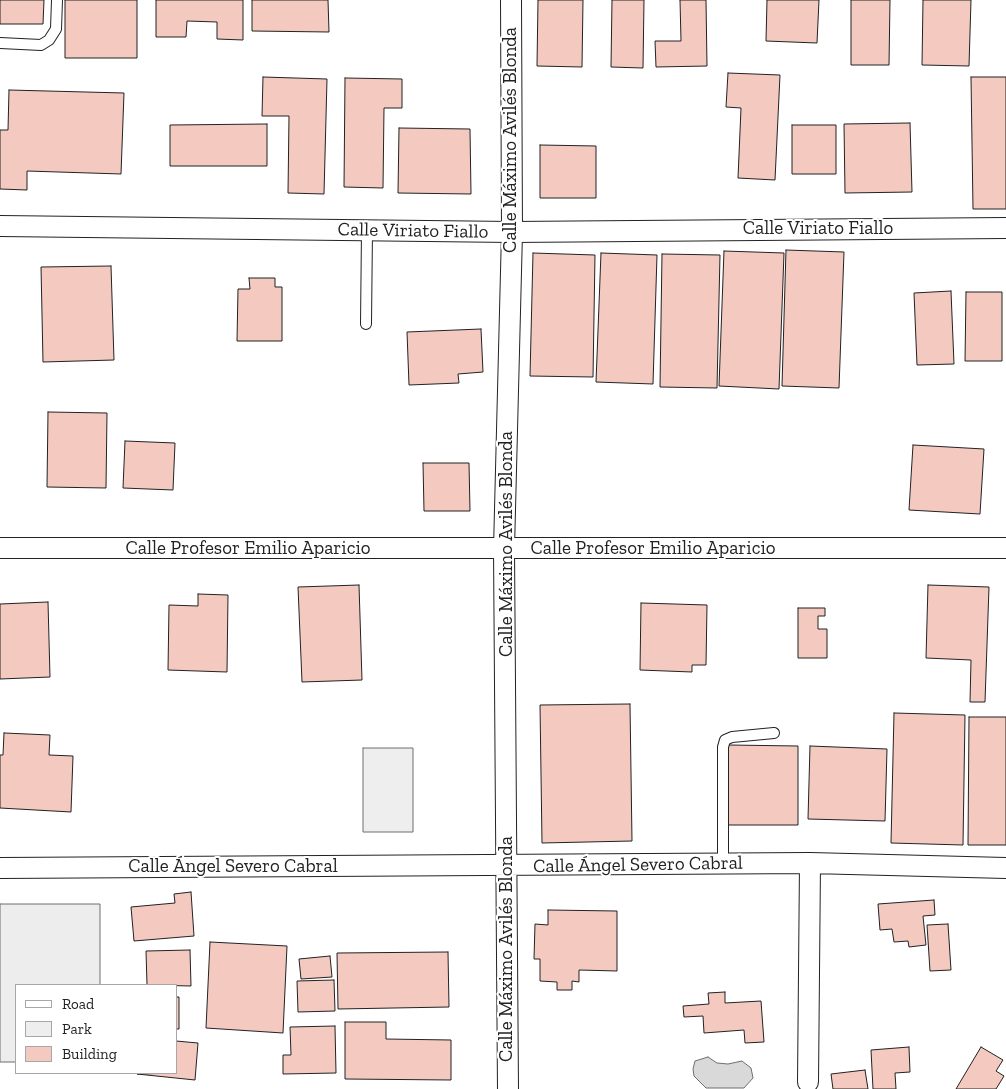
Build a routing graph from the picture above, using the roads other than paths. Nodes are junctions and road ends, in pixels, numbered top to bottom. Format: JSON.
{"nodes":[{"id":1,"x":57,"y":0,"type":"edge"},
{"id":2,"x":511,"y":0,"type":"edge"},
{"id":3,"x":0,"y":43,"type":"edge"},
{"id":4,"x":0,"y":226,"type":"edge"},
{"id":5,"x":1006,"y":228,"type":"edge"},
{"id":6,"x":367,"y":230,"type":"junction"},
{"id":7,"x":512,"y":232,"type":"junction"},
{"id":8,"x":366,"y":324,"type":"dead end"},
{"id":9,"x":0,"y":548,"type":"edge"},
{"id":10,"x":1006,"y":548,"type":"edge"},
{"id":11,"x":504,"y":549,"type":"junction"},
{"id":12,"x":774,"y":733,"type":"dead end"},
{"id":13,"x":810,"y":863,"type":"junction"},
{"id":14,"x":723,"y":864,"type":"junction"},
{"id":15,"x":508,"y":867,"type":"junction"},
{"id":16,"x":0,"y":868,"type":"edge"},
{"id":17,"x":1006,"y":868,"type":"edge"},
{"id":18,"x":808,"y":1082,"type":"dead end"},
{"id":19,"x":508,"y":1089,"type":"edge"}],
"edges":[{"from":1,"to":3,"type":"lane"},
{"from":2,"to":7,"type":"street","name":"Calle Máximo Avilés Blonda"},
{"from":4,"to":6,"type":"street","name":"Calle Viriato Fiallo"},
{"from":5,"to":7,"type":"street","name":"Calle Viriato Fiallo"},
{"from":6,"to":7,"type":"street","name":"Calle Viriato Fiallo"},
{"from":6,"to":8,"type":"lane"},
{"from":7,"to":11,"type":"street","name":"Calle Máximo Avilés Blonda"},
{"from":9,"to":11,"type":"street","name":"Calle Profesor Emilio Aparicio"},
{"from":10,"to":11,"type":"street","name":"Calle Profesor Emilio Aparicio"},
{"from":11,"to":15,"type":"street","name":"Calle Máximo Avilés Blonda"},
{"from":12,"to":14,"type":"lane"},
{"from":13,"to":14,"type":"street","name":"Calle Ángel Severo Cabral"},
{"from":13,"to":17,"type":"street","name":"Calle Ángel Severo Cabral"},
{"from":13,"to":18,"type":"street"},
{"from":14,"to":15,"type":"street","name":"Calle Ángel Severo Cabral"},
{"from":15,"to":16,"type":"street","name":"Calle Ángel Severo Cabral"},
{"from":15,"to":19,"type":"street","name":"Calle Máximo Avilés Blonda"}]}
